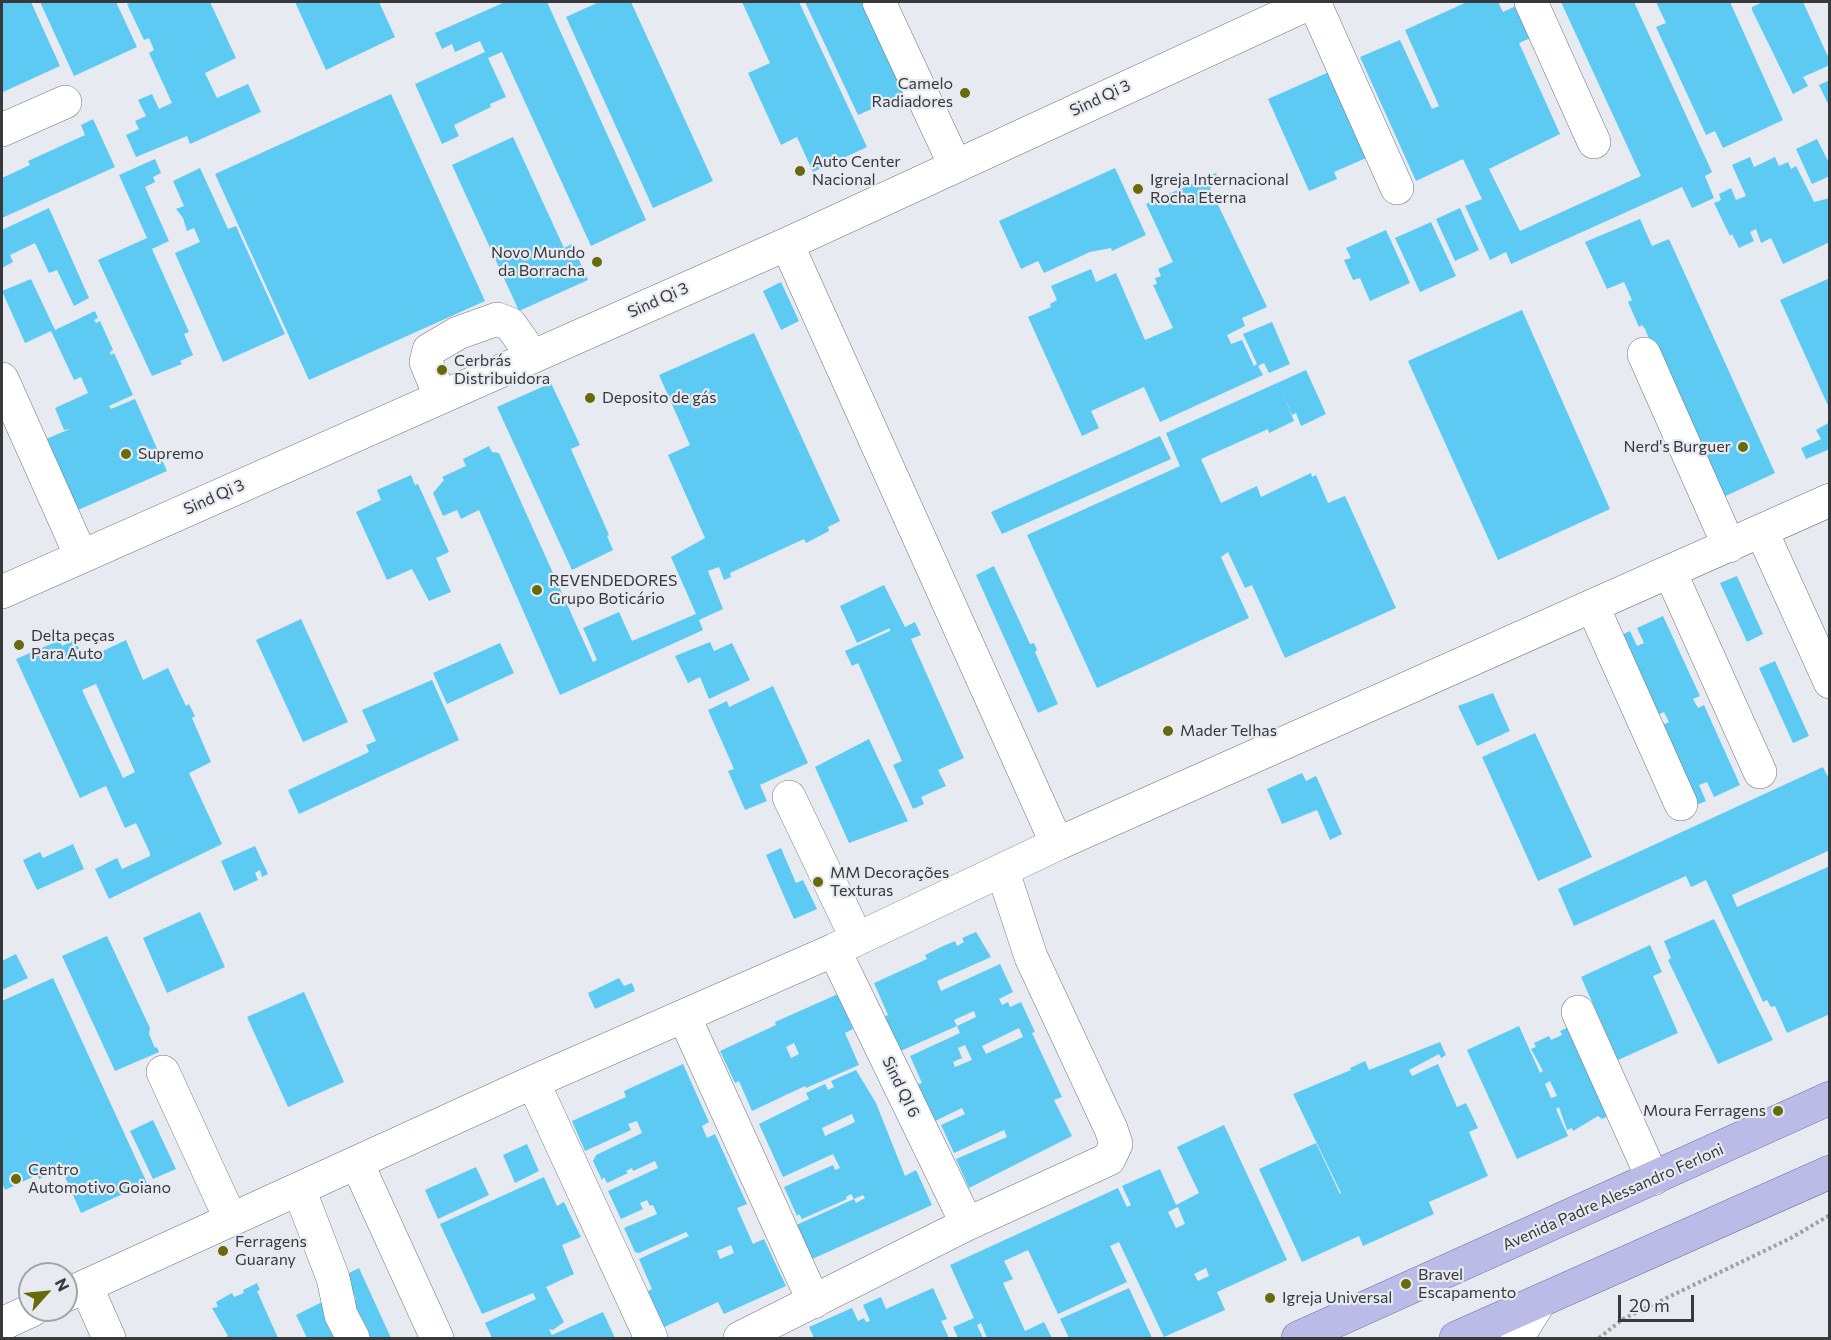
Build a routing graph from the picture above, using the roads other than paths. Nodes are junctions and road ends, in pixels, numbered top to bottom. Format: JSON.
{"nodes":[{"id":1,"x":879,"y":2,"type":"edge"},
{"id":2,"x":1313,"y":2,"type":"edge"},
{"id":3,"x":1531,"y":2,"type":"edge"},
{"id":4,"x":65,"y":102,"type":"dead end"},
{"id":5,"x":2,"y":130,"type":"edge"},
{"id":6,"x":1594,"y":142,"type":"dead end"},
{"id":7,"x":955,"y":165,"type":"junction"},
{"id":8,"x":1397,"y":188,"type":"dead end"},
{"id":9,"x":787,"y":244,"type":"junction"},
{"id":10,"x":1644,"y":354,"type":"dead end"},
{"id":11,"x":532,"y":355,"type":"junction"},
{"id":12,"x":2,"y":379,"type":"edge"},
{"id":13,"x":440,"y":396,"type":"junction"},
{"id":14,"x":1830,"y":500,"type":"edge"},
{"id":15,"x":1762,"y":532,"type":"junction"},
{"id":16,"x":1729,"y":546,"type":"junction"},
{"id":17,"x":81,"y":556,"type":"junction"},
{"id":18,"x":1670,"y":572,"type":"junction"},
{"id":19,"x":2,"y":592,"type":"edge"},
{"id":20,"x":1593,"y":607,"type":"junction"},
{"id":21,"x":1830,"y":682,"type":"edge"},
{"id":22,"x":1760,"y":772,"type":"dead end"},
{"id":23,"x":789,"y":797,"type":"dead end"},
{"id":24,"x":1681,"y":804,"type":"dead end"},
{"id":25,"x":1057,"y":844,"type":"junction"},
{"id":26,"x":1003,"y":872,"type":"junction"},
{"id":27,"x":845,"y":944,"type":"junction"},
{"id":28,"x":1578,"y":1012,"type":"dead end"},
{"id":29,"x":684,"y":1016,"type":"junction"},
{"id":30,"x":163,"y":1072,"type":"dead end"},
{"id":31,"x":533,"y":1082,"type":"junction"},
{"id":32,"x":1822,"y":1111,"type":"edge"},
{"id":33,"x":357,"y":1163,"type":"junction"},
{"id":34,"x":1830,"y":1172,"type":"edge"},
{"id":35,"x":1653,"y":1179,"type":"junction"},
{"id":36,"x":299,"y":1189,"type":"junction"},
{"id":37,"x":231,"y":1220,"type":"junction"},
{"id":38,"x":967,"y":1224,"type":"junction"},
{"id":39,"x":78,"y":1289,"type":"edge"},
{"id":40,"x":78,"y":1293,"type":"edge"},
{"id":41,"x":1540,"y":1301,"type":"junction"},
{"id":42,"x":814,"y":1302,"type":"junction"},
{"id":43,"x":18,"y":1317,"type":"edge"},
{"id":44,"x":2,"y":1324,"type":"edge"},
{"id":45,"x":109,"y":1338,"type":"edge"},
{"id":46,"x":353,"y":1338,"type":"edge"},
{"id":47,"x":437,"y":1338,"type":"edge"},
{"id":48,"x":651,"y":1338,"type":"edge"},
{"id":49,"x":740,"y":1338,"type":"edge"},
{"id":50,"x":1298,"y":1338,"type":"edge"},
{"id":51,"x":1456,"y":1338,"type":"edge"},
{"id":52,"x":1516,"y":1338,"type":"edge"}],
"edges":[{"from":1,"to":7,"type":"street"},
{"from":2,"to":7,"type":"street","name":"Sind Qi 3"},
{"from":2,"to":8,"type":"street"},
{"from":3,"to":6,"type":"street"},
{"from":4,"to":5,"type":"street"},
{"from":7,"to":9,"type":"street","name":"Sind Qi 3"},
{"from":9,"to":11,"type":"street","name":"Sind Qi 3"},
{"from":9,"to":25,"type":"street"},
{"from":10,"to":16,"type":"street"},
{"from":11,"to":13,"type":"street","name":"Sind Qi 3"},
{"from":11,"to":13,"type":"street"},
{"from":12,"to":17,"type":"street"},
{"from":13,"to":17,"type":"street","name":"Sind Qi 3"},
{"from":14,"to":15,"type":"street"},
{"from":15,"to":16,"type":"street"},
{"from":15,"to":21,"type":"street"},
{"from":16,"to":18,"type":"street"},
{"from":17,"to":19,"type":"street","name":"Sind Qi 3"},
{"from":18,"to":20,"type":"street"},
{"from":18,"to":22,"type":"street"},
{"from":20,"to":24,"type":"street"},
{"from":20,"to":25,"type":"street"},
{"from":23,"to":27,"type":"street","name":"Sind QI 6"},
{"from":25,"to":26,"type":"street"},
{"from":26,"to":27,"type":"street"},
{"from":26,"to":38,"type":"street"},
{"from":27,"to":29,"type":"street"},
{"from":27,"to":38,"type":"street","name":"Sind QI 6"},
{"from":28,"to":35,"type":"street"},
{"from":29,"to":31,"type":"street"},
{"from":29,"to":42,"type":"street"},
{"from":30,"to":37,"type":"street"},
{"from":31,"to":33,"type":"street"},
{"from":31,"to":48,"type":"street"},
{"from":32,"to":35,"type":"main road","name":"Avenida Padre Alessandro Ferloni"},
{"from":33,"to":36,"type":"street"},
{"from":33,"to":47,"type":"street"},
{"from":34,"to":41,"type":"main road"},
{"from":35,"to":50,"type":"main road","name":"Avenida Padre Alessandro Ferloni"},
{"from":36,"to":37,"type":"street"},
{"from":36,"to":46,"type":"street"},
{"from":37,"to":39,"type":"street"},
{"from":38,"to":42,"type":"street"},
{"from":40,"to":45,"type":"street"},
{"from":41,"to":51,"type":"main road"},
{"from":41,"to":52,"type":"street"},
{"from":42,"to":49,"type":"street"},
{"from":43,"to":44,"type":"street"}]}
